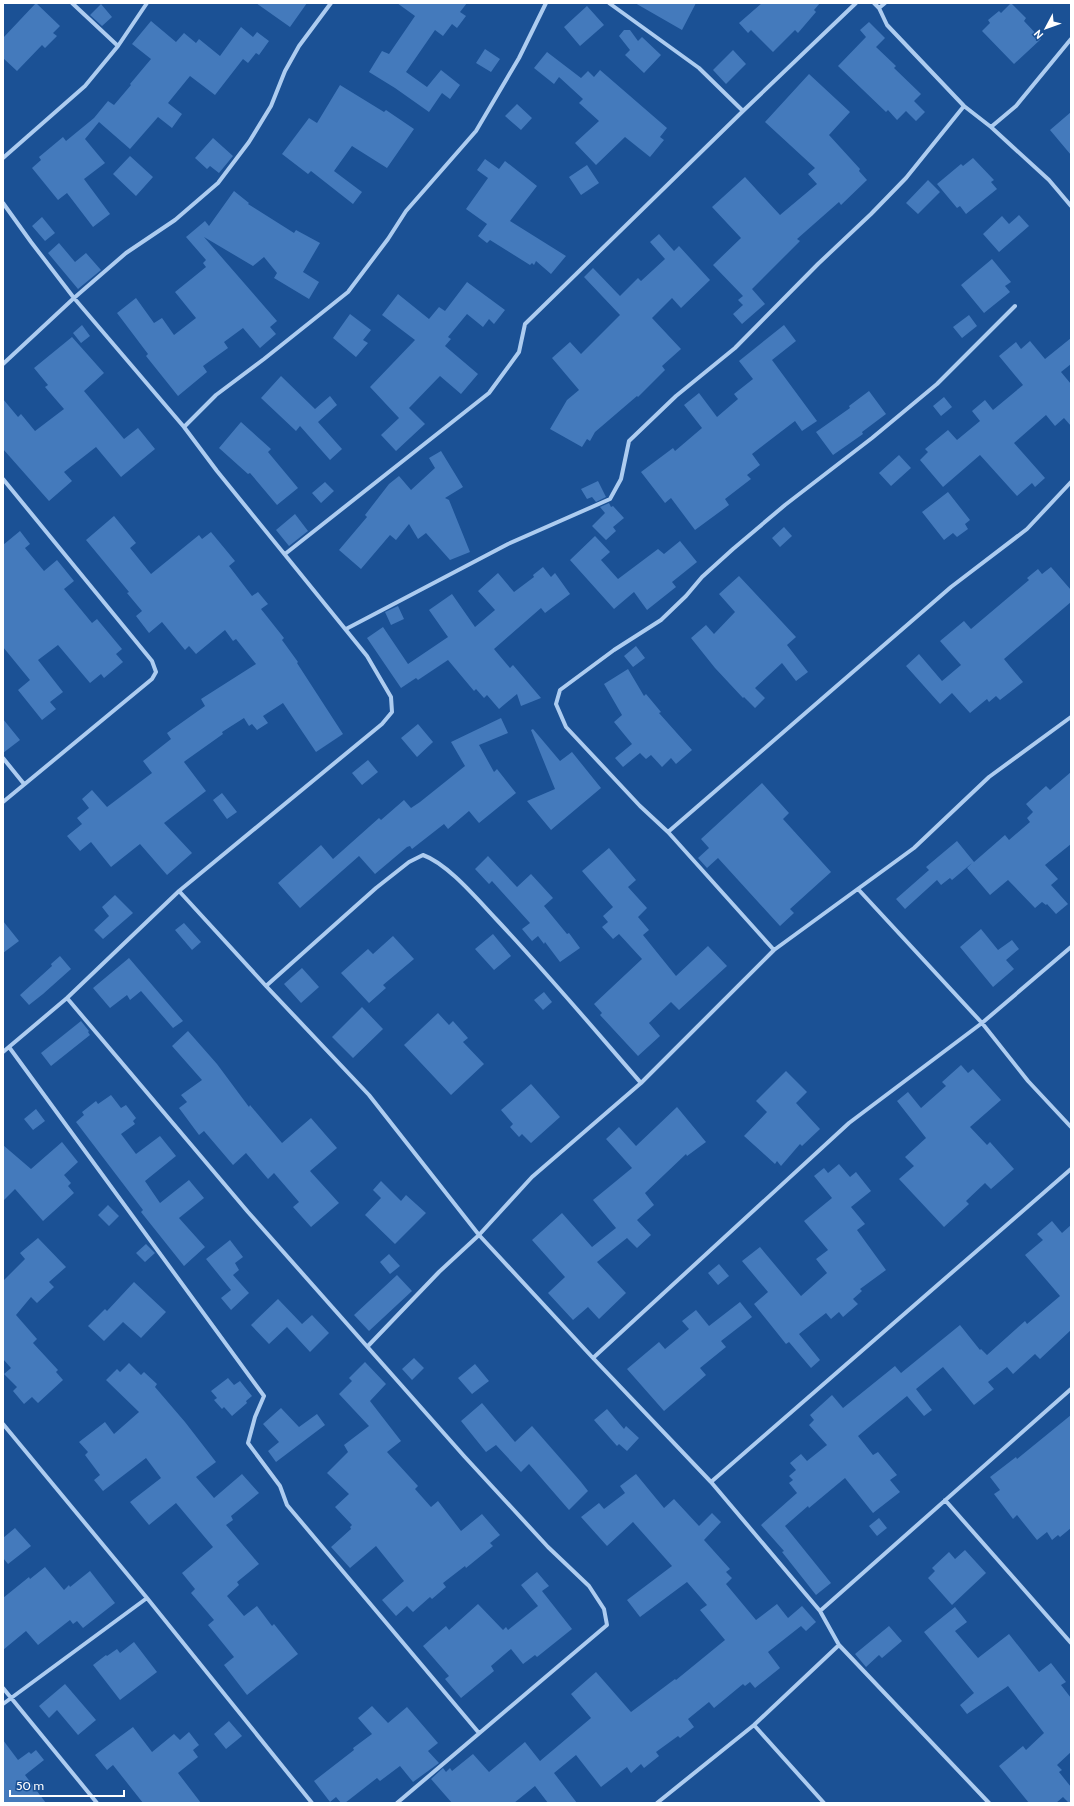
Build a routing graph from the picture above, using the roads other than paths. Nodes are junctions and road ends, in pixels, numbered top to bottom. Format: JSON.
{"nodes":[{"id":1,"x":72,"y":3,"type":"edge"},
{"id":2,"x":148,"y":3,"type":"edge"},
{"id":3,"x":331,"y":3,"type":"edge"},
{"id":4,"x":546,"y":3,"type":"edge"},
{"id":5,"x":609,"y":3,"type":"edge"},
{"id":6,"x":856,"y":3,"type":"edge"},
{"id":7,"x":874,"y":3,"type":"edge"},
{"id":8,"x":885,"y":3,"type":"edge"},
{"id":9,"x":879,"y":8,"type":"junction"},
{"id":10,"x":1071,"y":39,"type":"edge"},
{"id":11,"x":118,"y":46,"type":"junction"},
{"id":12,"x":964,"y":106,"type":"junction"},
{"id":13,"x":743,"y":111,"type":"junction"},
{"id":14,"x":991,"y":127,"type":"junction"},
{"id":15,"x":3,"y":158,"type":"edge"},
{"id":16,"x":3,"y":203,"type":"edge"},
{"id":17,"x":1071,"y":206,"type":"edge"},
{"id":18,"x":74,"y":298,"type":"junction"},
{"id":19,"x":1015,"y":306,"type":"dead end"},
{"id":20,"x":3,"y":364,"type":"edge"},
{"id":21,"x":184,"y":427,"type":"junction"},
{"id":22,"x":3,"y":479,"type":"edge"},
{"id":23,"x":1071,"y":482,"type":"edge"},
{"id":24,"x":286,"y":554,"type":"junction"},
{"id":25,"x":346,"y":629,"type":"junction"},
{"id":26,"x":1071,"y":717,"type":"edge"},
{"id":27,"x":3,"y":758,"type":"edge"},
{"id":28,"x":24,"y":784,"type":"junction"},
{"id":29,"x":3,"y":802,"type":"edge"},
{"id":30,"x":668,"y":832,"type":"junction"},
{"id":31,"x":858,"y":889,"type":"junction"},
{"id":32,"x":179,"y":891,"type":"junction"},
{"id":33,"x":1071,"y":947,"type":"edge"},
{"id":34,"x":774,"y":950,"type":"junction"},
{"id":35,"x":266,"y":986,"type":"junction"},
{"id":36,"x":67,"y":998,"type":"junction"},
{"id":37,"x":982,"y":1023,"type":"junction"},
{"id":38,"x":10,"y":1047,"type":"junction"},
{"id":39,"x":3,"y":1052,"type":"edge"},
{"id":40,"x":642,"y":1083,"type":"junction"},
{"id":41,"x":1071,"y":1127,"type":"edge"},
{"id":42,"x":1071,"y":1169,"type":"edge"},
{"id":43,"x":479,"y":1235,"type":"junction"},
{"id":44,"x":368,"y":1346,"type":"junction"},
{"id":45,"x":593,"y":1358,"type":"junction"},
{"id":46,"x":1071,"y":1389,"type":"edge"},
{"id":47,"x":3,"y":1424,"type":"edge"},
{"id":48,"x":711,"y":1482,"type":"junction"},
{"id":49,"x":945,"y":1500,"type":"junction"},
{"id":50,"x":147,"y":1598,"type":"junction"},
{"id":51,"x":820,"y":1611,"type":"junction"},
{"id":52,"x":1071,"y":1643,"type":"edge"},
{"id":53,"x":839,"y":1645,"type":"junction"},
{"id":54,"x":3,"y":1688,"type":"edge"},
{"id":55,"x":12,"y":1698,"type":"junction"},
{"id":56,"x":3,"y":1704,"type":"edge"},
{"id":57,"x":754,"y":1725,"type":"junction"},
{"id":58,"x":479,"y":1733,"type":"junction"},
{"id":59,"x":97,"y":1803,"type":"edge"},
{"id":60,"x":312,"y":1803,"type":"edge"},
{"id":61,"x":397,"y":1803,"type":"edge"},
{"id":62,"x":657,"y":1803,"type":"edge"},
{"id":63,"x":824,"y":1803,"type":"edge"},
{"id":64,"x":989,"y":1803,"type":"edge"}],
"edges":[{"from":1,"to":11,"type":"street"},
{"from":2,"to":11,"type":"street"},
{"from":3,"to":18,"type":"street"},
{"from":4,"to":21,"type":"street"},
{"from":5,"to":13,"type":"street"},
{"from":6,"to":13,"type":"street"},
{"from":7,"to":9,"type":"street"},
{"from":8,"to":9,"type":"street"},
{"from":9,"to":12,"type":"street"},
{"from":10,"to":14,"type":"street"},
{"from":11,"to":15,"type":"street"},
{"from":12,"to":14,"type":"street"},
{"from":12,"to":25,"type":"street"},
{"from":13,"to":24,"type":"street"},
{"from":14,"to":17,"type":"street"},
{"from":16,"to":18,"type":"street"},
{"from":18,"to":20,"type":"street"},
{"from":18,"to":21,"type":"street"},
{"from":19,"to":30,"type":"street"},
{"from":21,"to":24,"type":"street"},
{"from":22,"to":28,"type":"street"},
{"from":23,"to":30,"type":"street"},
{"from":24,"to":25,"type":"street"},
{"from":25,"to":32,"type":"street"},
{"from":26,"to":31,"type":"street"},
{"from":27,"to":28,"type":"street"},
{"from":28,"to":29,"type":"street"},
{"from":30,"to":34,"type":"street"},
{"from":31,"to":34,"type":"street"},
{"from":31,"to":37,"type":"street"},
{"from":32,"to":35,"type":"street"},
{"from":32,"to":36,"type":"street"},
{"from":33,"to":37,"type":"street"},
{"from":34,"to":40,"type":"street"},
{"from":35,"to":40,"type":"street"},
{"from":35,"to":43,"type":"street"},
{"from":36,"to":38,"type":"street"},
{"from":36,"to":44,"type":"street"},
{"from":37,"to":41,"type":"street"},
{"from":37,"to":45,"type":"street"},
{"from":38,"to":39,"type":"street"},
{"from":38,"to":58,"type":"street"},
{"from":40,"to":43,"type":"street"},
{"from":42,"to":48,"type":"street"},
{"from":43,"to":44,"type":"street"},
{"from":43,"to":45,"type":"street"},
{"from":44,"to":58,"type":"street"},
{"from":45,"to":48,"type":"street"},
{"from":46,"to":49,"type":"street"},
{"from":47,"to":50,"type":"street"},
{"from":48,"to":51,"type":"street"},
{"from":49,"to":51,"type":"street"},
{"from":49,"to":52,"type":"street"},
{"from":50,"to":55,"type":"street"},
{"from":50,"to":60,"type":"street"},
{"from":51,"to":53,"type":"street"},
{"from":53,"to":57,"type":"street"},
{"from":53,"to":64,"type":"street"},
{"from":54,"to":55,"type":"street"},
{"from":55,"to":56,"type":"street"},
{"from":55,"to":59,"type":"street"},
{"from":57,"to":62,"type":"street"},
{"from":57,"to":63,"type":"street"},
{"from":58,"to":61,"type":"street"}]}
